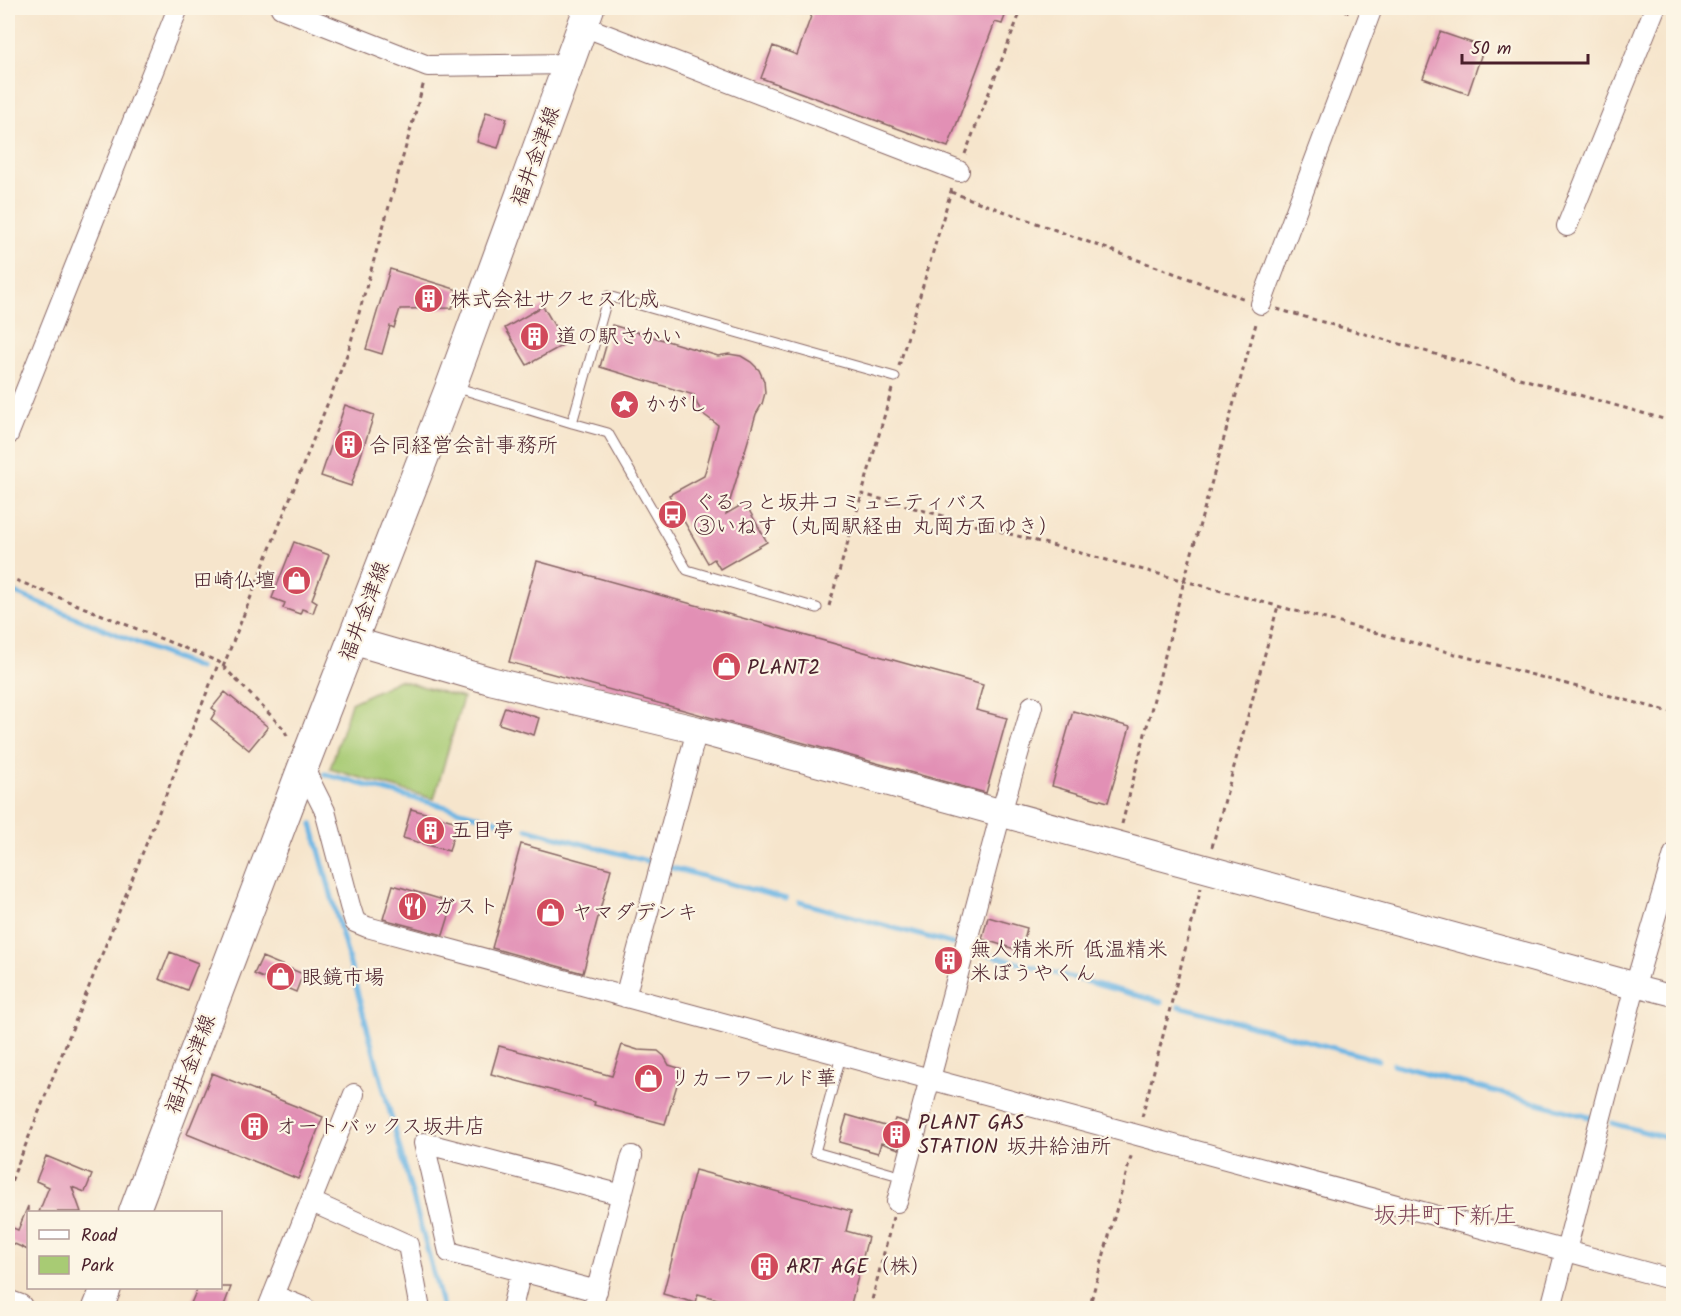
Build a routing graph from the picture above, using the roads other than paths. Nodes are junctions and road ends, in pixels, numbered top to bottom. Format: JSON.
{"nodes":[{"id":1,"x":178,"y":8,"type":"edge"},
{"id":2,"x":281,"y":8,"type":"edge"},
{"id":3,"x":1372,"y":8,"type":"edge"},
{"id":4,"x":1655,"y":8,"type":"edge"},
{"id":5,"x":586,"y":17,"type":"edge"},
{"id":6,"x":569,"y":64,"type":"junction"},
{"id":7,"x":959,"y":171,"type":"road end"},
{"id":8,"x":1567,"y":226,"type":"dead end"},
{"id":9,"x":1261,"y":304,"type":"road end"},
{"id":10,"x":895,"y":377,"type":"road end"},
{"id":11,"x":451,"y":386,"type":"junction"},
{"id":12,"x":572,"y":423,"type":"junction"},
{"id":13,"x":8,"y":435,"type":"edge"},
{"id":14,"x":817,"y":608,"type":"dead end"},
{"id":15,"x":352,"y":640,"type":"junction"},
{"id":16,"x":1032,"y":706,"type":"dead end"},
{"id":17,"x":697,"y":730,"type":"junction"},
{"id":18,"x":303,"y":767,"type":"junction"},
{"id":19,"x":1001,"y":813,"type":"junction"},
{"id":20,"x":1674,"y":854,"type":"edge"},
{"id":21,"x":1635,"y":986,"type":"junction"},
{"id":22,"x":1674,"y":996,"type":"edge"},
{"id":23,"x":625,"y":997,"type":"junction"},
{"id":24,"x":841,"y":1056,"type":"junction"},
{"id":25,"x":929,"y":1080,"type":"junction"},
{"id":26,"x":354,"y":1094,"type":"dead end"},
{"id":27,"x":632,"y":1156,"type":"dead end"},
{"id":28,"x":903,"y":1177,"type":"junction"},
{"id":29,"x":622,"y":1195,"type":"junction"},
{"id":30,"x":312,"y":1202,"type":"junction"},
{"id":31,"x":897,"y":1202,"type":"road end"},
{"id":32,"x":134,"y":1211,"type":"edge"},
{"id":33,"x":1566,"y":1251,"type":"junction"},
{"id":34,"x":521,"y":1271,"type":"junction"},
{"id":35,"x":1674,"y":1280,"type":"edge"},
{"id":36,"x":105,"y":1289,"type":"edge"},
{"id":37,"x":594,"y":1299,"type":"edge"},
{"id":38,"x":270,"y":1302,"type":"edge"},
{"id":39,"x":8,"y":1304,"type":"edge"},
{"id":40,"x":19,"y":1308,"type":"edge"},
{"id":41,"x":98,"y":1308,"type":"edge"},
{"id":42,"x":305,"y":1308,"type":"edge"},
{"id":43,"x":417,"y":1308,"type":"edge"},
{"id":44,"x":512,"y":1308,"type":"edge"},
{"id":45,"x":1551,"y":1308,"type":"edge"}],
"edges":[{"from":1,"to":13,"type":"street"},
{"from":2,"to":6,"type":"street"},
{"from":3,"to":9,"type":"street"},
{"from":4,"to":8,"type":"street"},
{"from":5,"to":6,"type":"main road","name":"福井金津線"},
{"from":5,"to":7,"type":"street"},
{"from":6,"to":11,"type":"main road","name":"福井金津線"},
{"from":10,"to":12,"type":"lane"},
{"from":11,"to":12,"type":"lane"},
{"from":11,"to":15,"type":"main road","name":"福井金津線"},
{"from":12,"to":14,"type":"lane"},
{"from":15,"to":17,"type":"street"},
{"from":15,"to":18,"type":"main road","name":"福井金津線"},
{"from":16,"to":19,"type":"street"},
{"from":17,"to":19,"type":"street"},
{"from":17,"to":23,"type":"street"},
{"from":18,"to":23,"type":"street"},
{"from":18,"to":32,"type":"main road","name":"福井金津線"},
{"from":19,"to":21,"type":"street"},
{"from":19,"to":25,"type":"street"},
{"from":20,"to":21,"type":"street"},
{"from":21,"to":22,"type":"street"},
{"from":21,"to":33,"type":"street"},
{"from":23,"to":24,"type":"street"},
{"from":24,"to":25,"type":"street"},
{"from":24,"to":28,"type":"lane"},
{"from":25,"to":28,"type":"street"},
{"from":25,"to":33,"type":"street"},
{"from":26,"to":30,"type":"street"},
{"from":27,"to":29,"type":"street"},
{"from":28,"to":31,"type":"street"},
{"from":29,"to":34,"type":"street"},
{"from":29,"to":37,"type":"street"},
{"from":30,"to":38,"type":"street"},
{"from":30,"to":43,"type":"street"},
{"from":33,"to":35,"type":"street"},
{"from":33,"to":45,"type":"street"},
{"from":34,"to":37,"type":"street"},
{"from":34,"to":44,"type":"street"},
{"from":36,"to":41,"type":"main road"},
{"from":38,"to":42,"type":"street"},
{"from":39,"to":40,"type":"street"}]}
